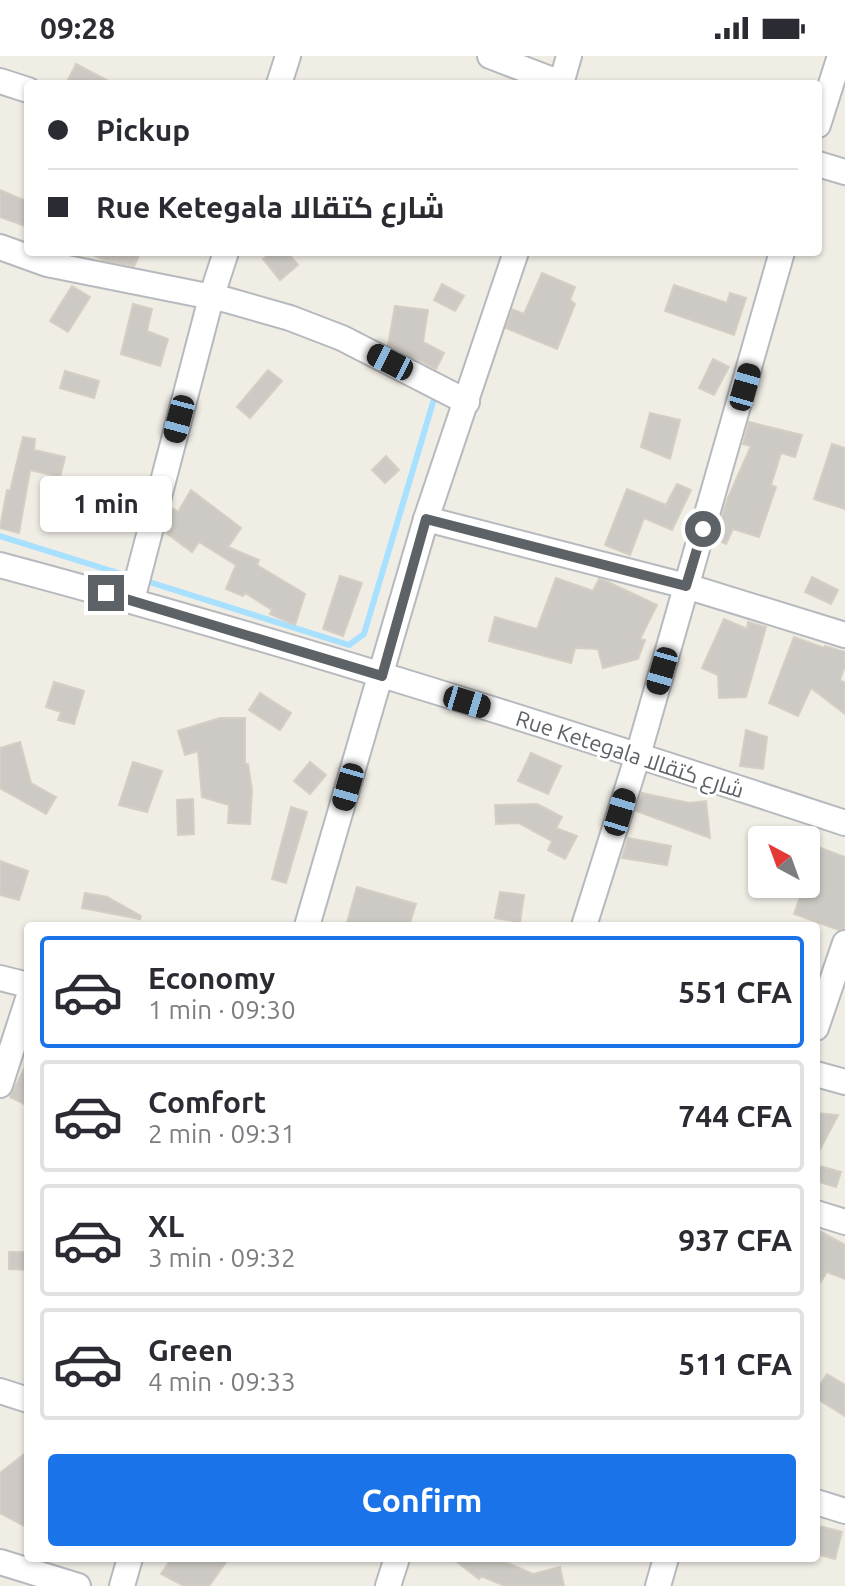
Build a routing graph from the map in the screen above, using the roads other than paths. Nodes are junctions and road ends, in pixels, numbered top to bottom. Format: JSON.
{"nodes":[{"id":1,"x":288,"y":56,"type":"edge"},
{"id":2,"x":490,"y":56,"type":"edge"},
{"id":3,"x":569,"y":56,"type":"edge"},
{"id":4,"x":840,"y":56,"type":"edge"},
{"id":5,"x":280,"y":80,"type":"edge"},
{"id":6,"x":552,"y":80,"type":"edge"},
{"id":7,"x":563,"y":80,"type":"edge"},
{"id":8,"x":0,"y":81,"type":"edge"},
{"id":9,"x":24,"y":89,"type":"edge"},
{"id":10,"x":822,"y":112,"type":"edge"},
{"id":11,"x":822,"y":165,"type":"edge"},
{"id":12,"x":845,"y":172,"type":"edge"},
{"id":13,"x":0,"y":247,"type":"edge"},
{"id":14,"x":24,"y":256,"type":"edge"},
{"id":15,"x":25,"y":256,"type":"edge"},
{"id":16,"x":225,"y":256,"type":"edge"},
{"id":17,"x":515,"y":256,"type":"edge"},
{"id":18,"x":781,"y":256,"type":"edge"},
{"id":19,"x":211,"y":298,"type":"junction"},
{"id":20,"x":467,"y":402,"type":"junction"},
{"id":21,"x":426,"y":519,"type":"junction"},
{"id":22,"x":0,"y":565,"type":"edge"},
{"id":23,"x":686,"y":586,"type":"junction"},
{"id":24,"x":132,"y":600,"type":"junction"},
{"id":25,"x":845,"y":635,"type":"edge"},
{"id":26,"x":382,"y":676,"type":"junction"},
{"id":27,"x":638,"y":755,"type":"junction"},
{"id":28,"x":845,"y":823,"type":"edge"},
{"id":29,"x":308,"y":922,"type":"edge"},
{"id":30,"x":585,"y":922,"type":"edge"},
{"id":31,"x":845,"y":943,"type":"edge"},
{"id":32,"x":0,"y":978,"type":"edge"},
{"id":33,"x":24,"y":984,"type":"edge"},
{"id":34,"x":24,"y":1011,"type":"edge"},
{"id":35,"x":820,"y":1016,"type":"edge"},
{"id":36,"x":820,"y":1075,"type":"edge"},
{"id":37,"x":845,"y":1082,"type":"edge"},
{"id":38,"x":0,"y":1085,"type":"edge"},
{"id":39,"x":820,"y":1214,"type":"edge"},
{"id":40,"x":845,"y":1222,"type":"edge"},
{"id":41,"x":0,"y":1391,"type":"edge"},
{"id":42,"x":24,"y":1399,"type":"edge"},
{"id":43,"x":820,"y":1503,"type":"edge"},
{"id":44,"x":845,"y":1511,"type":"edge"},
{"id":45,"x":0,"y":1562,"type":"edge"},
{"id":46,"x":129,"y":1562,"type":"edge"},
{"id":47,"x":396,"y":1562,"type":"edge"},
{"id":48,"x":665,"y":1562,"type":"edge"},
{"id":49,"x":78,"y":1586,"type":"edge"},
{"id":50,"x":122,"y":1586,"type":"edge"},
{"id":51,"x":388,"y":1586,"type":"edge"},
{"id":52,"x":658,"y":1586,"type":"edge"}],
"edges":[{"from":1,"to":5,"type":"street"},
{"from":2,"to":6,"type":"street"},
{"from":3,"to":7,"type":"street"},
{"from":4,"to":10,"type":"street"},
{"from":8,"to":9,"type":"street"},
{"from":11,"to":12,"type":"street"},
{"from":13,"to":14,"type":"street"},
{"from":15,"to":19,"type":"street"},
{"from":16,"to":19,"type":"street"},
{"from":17,"to":20,"type":"street"},
{"from":18,"to":23,"type":"street"},
{"from":19,"to":20,"type":"street"},
{"from":19,"to":24,"type":"street"},
{"from":20,"to":21,"type":"street"},
{"from":21,"to":23,"type":"street"},
{"from":21,"to":26,"type":"street"},
{"from":22,"to":24,"type":"street","name":"Rue Ketegala شارع كتقالا"},
{"from":23,"to":25,"type":"street"},
{"from":23,"to":27,"type":"street"},
{"from":24,"to":26,"type":"street","name":"Rue Ketegala شارع كتقالا"},
{"from":26,"to":27,"type":"street","name":"Rue Ketegala شارع كتقالا"},
{"from":26,"to":29,"type":"street"},
{"from":27,"to":28,"type":"street","name":"Rue Ketegala شارع كتقالا"},
{"from":27,"to":30,"type":"street"},
{"from":31,"to":35,"type":"street"},
{"from":32,"to":33,"type":"street"},
{"from":34,"to":38,"type":"street"},
{"from":36,"to":37,"type":"street"},
{"from":39,"to":40,"type":"street"},
{"from":41,"to":42,"type":"street"},
{"from":43,"to":44,"type":"street"},
{"from":45,"to":49,"type":"street"},
{"from":46,"to":50,"type":"street"},
{"from":47,"to":51,"type":"street"},
{"from":48,"to":52,"type":"street"}]}
